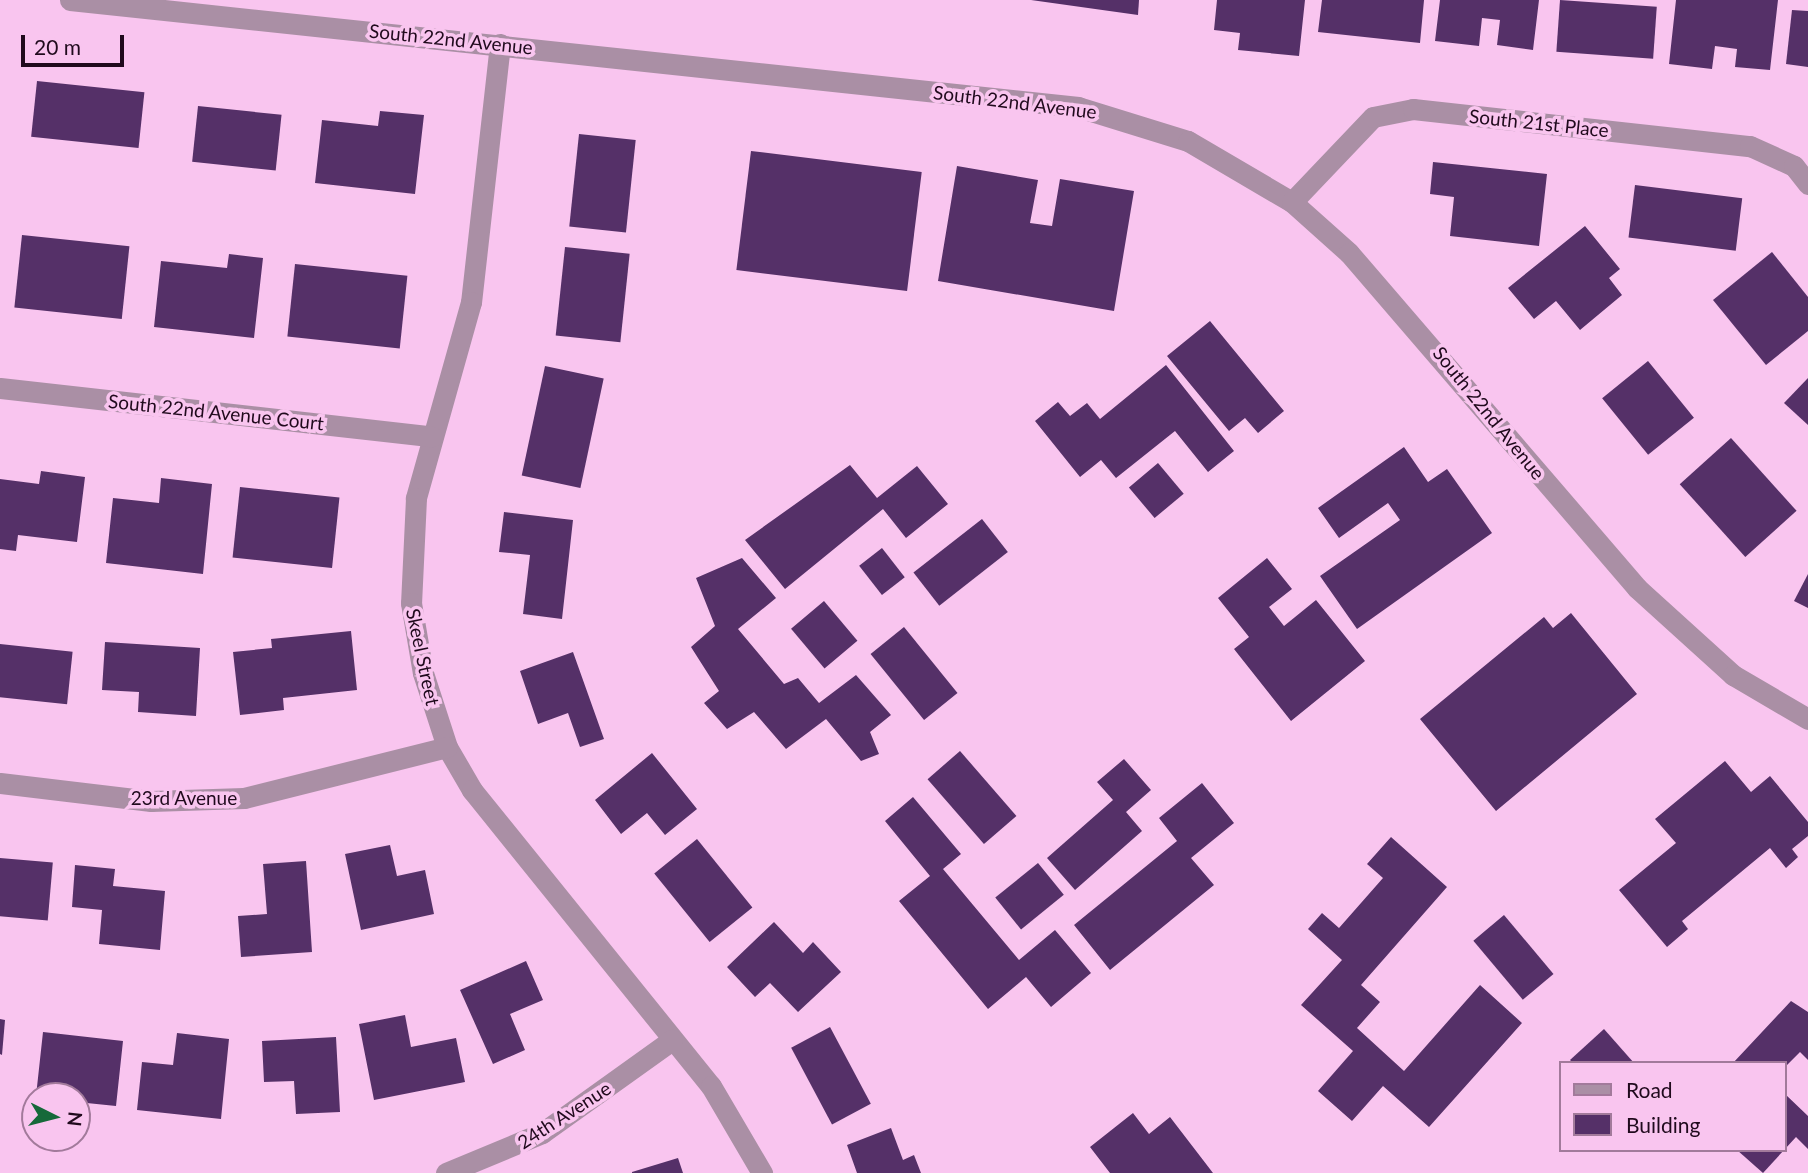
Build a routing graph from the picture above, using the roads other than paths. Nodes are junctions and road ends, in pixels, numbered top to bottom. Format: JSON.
{"nodes":[{"id":1,"x":70,"y":0,"type":"edge"},
{"id":2,"x":500,"y":44,"type":"junction"},
{"id":3,"x":1808,"y":184,"type":"edge"},
{"id":4,"x":1292,"y":202,"type":"junction"},
{"id":5,"x":0,"y":388,"type":"edge"},
{"id":6,"x":431,"y":436,"type":"junction"},
{"id":7,"x":1808,"y":719,"type":"edge"},
{"id":8,"x":447,"y":747,"type":"junction"},
{"id":9,"x":0,"y":783,"type":"edge"},
{"id":10,"x":672,"y":1040,"type":"junction"},
{"id":11,"x":446,"y":1173,"type":"edge"},
{"id":12,"x":762,"y":1173,"type":"edge"}],
"edges":[{"from":1,"to":2,"type":"street","name":"South 22nd Avenue"},
{"from":2,"to":4,"type":"street","name":"South 22nd Avenue"},
{"from":2,"to":6,"type":"street","name":"Skeel Street"},
{"from":3,"to":4,"type":"street","name":"South 21st Place"},
{"from":4,"to":7,"type":"street","name":"South 22nd Avenue"},
{"from":5,"to":6,"type":"street","name":"South 22nd Avenue Court"},
{"from":6,"to":8,"type":"street","name":"Skeel Street"},
{"from":8,"to":9,"type":"street","name":"23rd Avenue"},
{"from":8,"to":10,"type":"street","name":"Skeel Street"},
{"from":10,"to":11,"type":"street","name":"24th Avenue"},
{"from":10,"to":12,"type":"street","name":"Skeel Street"}]}
